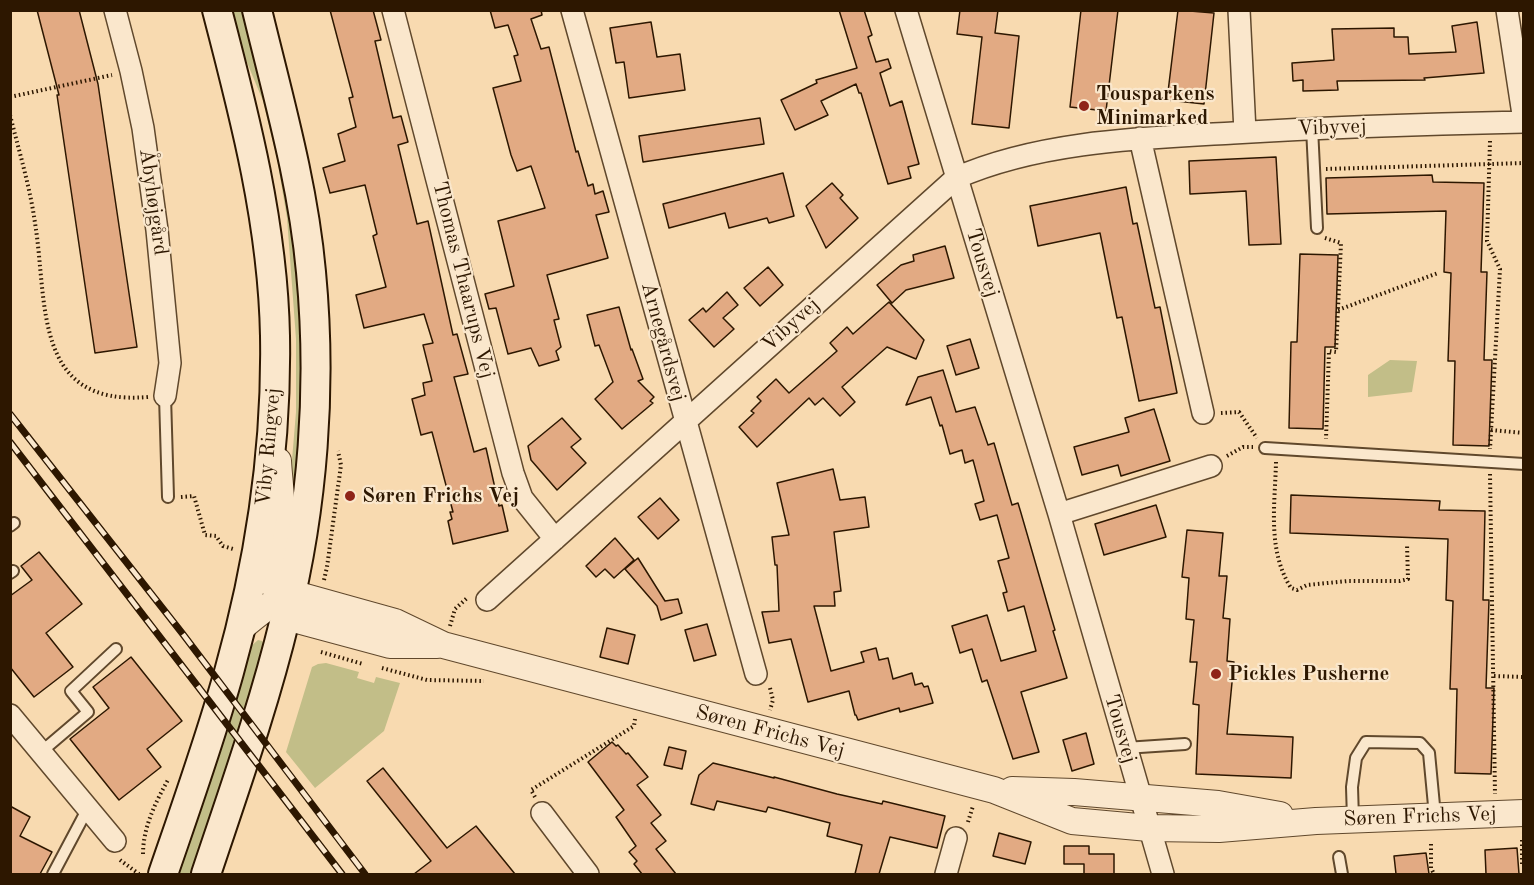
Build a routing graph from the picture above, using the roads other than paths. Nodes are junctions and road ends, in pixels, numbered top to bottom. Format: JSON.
{"nodes":[{"id":1,"x":115,"y":10,"type":"edge"},
{"id":2,"x":217,"y":10,"type":"edge"},
{"id":3,"x":257,"y":10,"type":"edge"},
{"id":4,"x":393,"y":10,"type":"edge"},
{"id":5,"x":572,"y":10,"type":"edge"},
{"id":6,"x":906,"y":10,"type":"edge"},
{"id":7,"x":1239,"y":10,"type":"edge"},
{"id":8,"x":1507,"y":10,"type":"edge"},
{"id":9,"x":1524,"y":122,"type":"edge"},
{"id":10,"x":1312,"y":128,"type":"junction"},
{"id":11,"x":1245,"y":132,"type":"junction"},
{"id":12,"x":1140,"y":138,"type":"junction"},
{"id":13,"x":956,"y":178,"type":"junction"},
{"id":14,"x":1317,"y":228,"type":"road end"},
{"id":15,"x":275,"y":394,"type":"junction"},
{"id":16,"x":165,"y":396,"type":"joint"},
{"id":17,"x":1203,"y":413,"type":"road end"},
{"id":18,"x":684,"y":421,"type":"junction"},
{"id":19,"x":1265,"y":448,"type":"road end"},
{"id":20,"x":1524,"y":464,"type":"edge"},
{"id":21,"x":1211,"y":466,"type":"road end"},
{"id":22,"x":168,"y":497,"type":"road end"},
{"id":23,"x":1059,"y":514,"type":"junction"},
{"id":24,"x":555,"y":538,"type":"junction"},
{"id":25,"x":487,"y":600,"type":"road end"},
{"id":26,"x":293,"y":602,"type":"junction"},
{"id":27,"x":241,"y":628,"type":"junction"},
{"id":28,"x":443,"y":645,"type":"junction"},
{"id":29,"x":116,"y":650,"type":"dead end"},
{"id":30,"x":756,"y":674,"type":"road end"},
{"id":31,"x":10,"y":715,"type":"edge"},
{"id":32,"x":1185,"y":744,"type":"dead end"},
{"id":33,"x":1125,"y":748,"type":"junction"},
{"id":34,"x":41,"y":752,"type":"junction"},
{"id":35,"x":986,"y":788,"type":"junction"},
{"id":36,"x":1140,"y":799,"type":"junction"},
{"id":37,"x":88,"y":808,"type":"junction"},
{"id":38,"x":542,"y":813,"type":"road end"},
{"id":39,"x":1524,"y":813,"type":"edge"},
{"id":40,"x":1435,"y":816,"type":"junction"},
{"id":41,"x":1353,"y":819,"type":"junction"},
{"id":42,"x":1316,"y":821,"type":"junction"},
{"id":43,"x":1149,"y":828,"type":"junction"},
{"id":44,"x":956,"y":838,"type":"road end"},
{"id":45,"x":115,"y":841,"type":"dead end"},
{"id":46,"x":1339,"y":857,"type":"dead end"},
{"id":47,"x":53,"y":874,"type":"edge"},
{"id":48,"x":163,"y":874,"type":"edge"},
{"id":49,"x":206,"y":874,"type":"edge"},
{"id":50,"x":588,"y":874,"type":"edge"},
{"id":51,"x":946,"y":874,"type":"edge"},
{"id":52,"x":1163,"y":874,"type":"edge"},
{"id":53,"x":1342,"y":874,"type":"edge"}],
"edges":[{"from":1,"to":16,"type":"street","name":"Åbyhøjgård"},
{"from":2,"to":15,"type":"main road","name":"Viby Ringvej"},
{"from":3,"to":26,"type":"main road","name":"Viby Ringvej"},
{"from":4,"to":24,"type":"street","name":"Thomas Thaarups Vej"},
{"from":5,"to":18,"type":"street","name":"Arnegårdsvej"},
{"from":6,"to":13,"type":"street","name":"Tousvej"},
{"from":7,"to":11,"type":"street"},
{"from":8,"to":9,"type":"street"},
{"from":9,"to":10,"type":"street","name":"Vibyvej"},
{"from":10,"to":11,"type":"street","name":"Vibyvej"},
{"from":10,"to":14,"type":"lane"},
{"from":11,"to":12,"type":"street","name":"Vibyvej"},
{"from":12,"to":13,"type":"street","name":"Vibyvej"},
{"from":12,"to":17,"type":"street"},
{"from":13,"to":18,"type":"street","name":"Vibyvej"},
{"from":13,"to":23,"type":"street","name":"Tousvej"},
{"from":15,"to":26,"type":"street"},
{"from":15,"to":27,"type":"main road","name":"Viby Ringvej"},
{"from":16,"to":22,"type":"lane"},
{"from":18,"to":24,"type":"street","name":"Vibyvej"},
{"from":18,"to":30,"type":"street","name":"Arnegårdsvej"},
{"from":19,"to":20,"type":"lane"},
{"from":21,"to":23,"type":"street"},
{"from":23,"to":33,"type":"street","name":"Tousvej"},
{"from":24,"to":25,"type":"street","name":"Vibyvej"},
{"from":26,"to":27,"type":"street"},
{"from":26,"to":28,"type":"street","name":"Søren Frichs Vej"},
{"from":26,"to":28,"type":"street","name":"Søren Frichs Vej"},
{"from":26,"to":49,"type":"main road","name":"Viby Ringvej"},
{"from":27,"to":48,"type":"main road","name":"Viby Ringvej"},
{"from":28,"to":35,"type":"street","name":"Søren Frichs Vej"},
{"from":29,"to":34,"type":"lane"},
{"from":31,"to":34,"type":"street"},
{"from":32,"to":33,"type":"lane"},
{"from":33,"to":36,"type":"street","name":"Tousvej"},
{"from":34,"to":37,"type":"street"},
{"from":35,"to":36,"type":"street","name":"Søren Frichs Vej"},
{"from":35,"to":43,"type":"street","name":"Søren Frichs Vej"},
{"from":36,"to":42,"type":"street","name":"Søren Frichs Vej"},
{"from":36,"to":43,"type":"street","name":"Tousvej"},
{"from":37,"to":45,"type":"street"},
{"from":37,"to":47,"type":"lane"},
{"from":38,"to":50,"type":"street"},
{"from":39,"to":40,"type":"street","name":"Søren Frichs Vej"},
{"from":40,"to":41,"type":"street","name":"Søren Frichs Vej"},
{"from":40,"to":41,"type":"lane"},
{"from":41,"to":42,"type":"street","name":"Søren Frichs Vej"},
{"from":42,"to":43,"type":"street","name":"Søren Frichs Vej"},
{"from":43,"to":52,"type":"street","name":"Tousvej"},
{"from":44,"to":51,"type":"street"},
{"from":46,"to":53,"type":"lane"}]}
